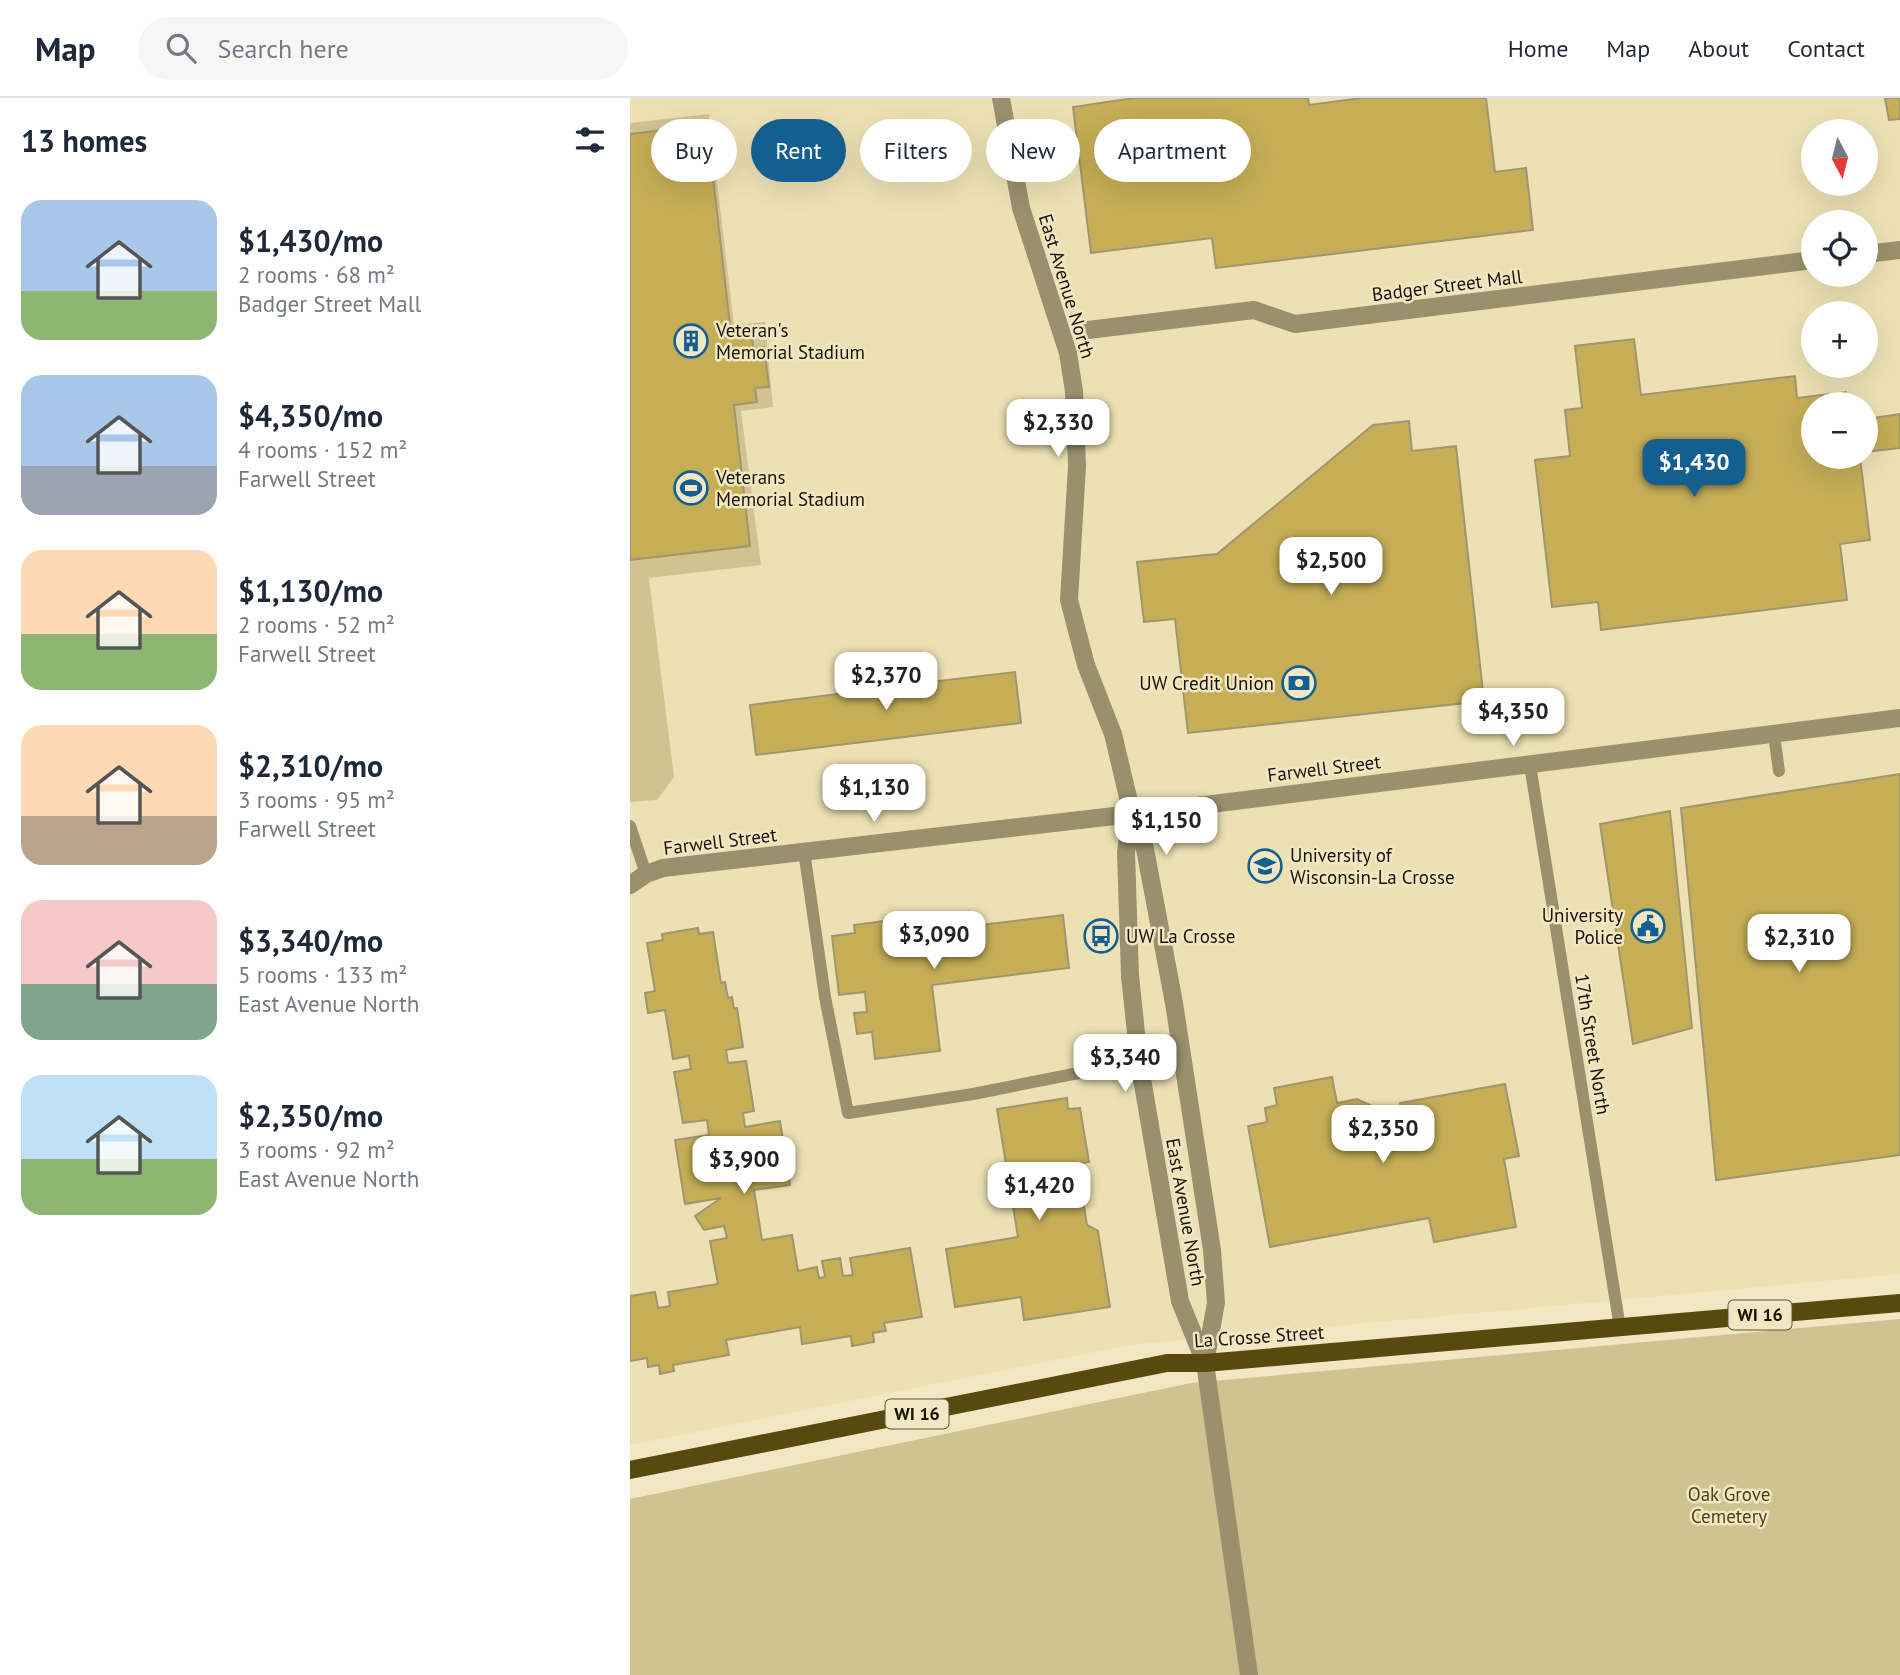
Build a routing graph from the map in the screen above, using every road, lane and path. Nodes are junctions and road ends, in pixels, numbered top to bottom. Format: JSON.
{"nodes":[{"id":1,"x":1001,"y":98,"type":"edge"},
{"id":2,"x":1900,"y":250,"type":"edge"},
{"id":3,"x":1878,"y":253,"type":"edge"},
{"id":4,"x":1801,"y":261,"type":"edge"},
{"id":5,"x":1088,"y":330,"type":"dead end"},
{"id":6,"x":1900,"y":718,"type":"edge"},
{"id":7,"x":1774,"y":735,"type":"junction"},
{"id":8,"x":1530,"y":765,"type":"junction"},
{"id":9,"x":1779,"y":771,"type":"dead end"},
{"id":10,"x":1132,"y":814,"type":"junction"},
{"id":11,"x":630,"y":825,"type":"edge"},
{"id":12,"x":804,"y":851,"type":"junction"},
{"id":13,"x":636,"y":881,"type":"edge"},
{"id":14,"x":1139,"y":1061,"type":"junction"},
{"id":15,"x":1900,"y":1303,"type":"edge"},
{"id":16,"x":1620,"y":1328,"type":"junction"},
{"id":17,"x":1205,"y":1363,"type":"junction"},
{"id":18,"x":630,"y":1470,"type":"edge"},
{"id":19,"x":1249,"y":1675,"type":"edge"}],
"edges":[{"from":1,"to":10,"type":"street","name":"East Avenue North"},
{"from":2,"to":3,"type":"street"},
{"from":4,"to":5,"type":"street","name":"Badger Street Mall"},
{"from":6,"to":7,"type":"street","name":"Farwell Street"},
{"from":7,"to":8,"type":"street","name":"Farwell Street"},
{"from":7,"to":9,"type":"lane"},
{"from":8,"to":10,"type":"street","name":"Farwell Street"},
{"from":8,"to":16,"type":"lane","name":"17th Street North"},
{"from":10,"to":12,"type":"street","name":"Farwell Street"},
{"from":10,"to":14,"type":"street","name":"East Avenue North"},
{"from":10,"to":17,"type":"street","name":"East Avenue North"},
{"from":11,"to":13,"type":"lane"},
{"from":12,"to":13,"type":"street","name":"Farwell Street"},
{"from":12,"to":14,"type":"lane"},
{"from":14,"to":17,"type":"street","name":"East Avenue North"},
{"from":15,"to":16,"type":"main road","name":"La Crosse Street","number":"WI 16"},
{"from":16,"to":17,"type":"main road","name":"La Crosse Street","number":"WI 16"},
{"from":17,"to":18,"type":"main road","name":"La Crosse Street","number":"WI 16"},
{"from":17,"to":19,"type":"street","name":"East Avenue North"}]}
